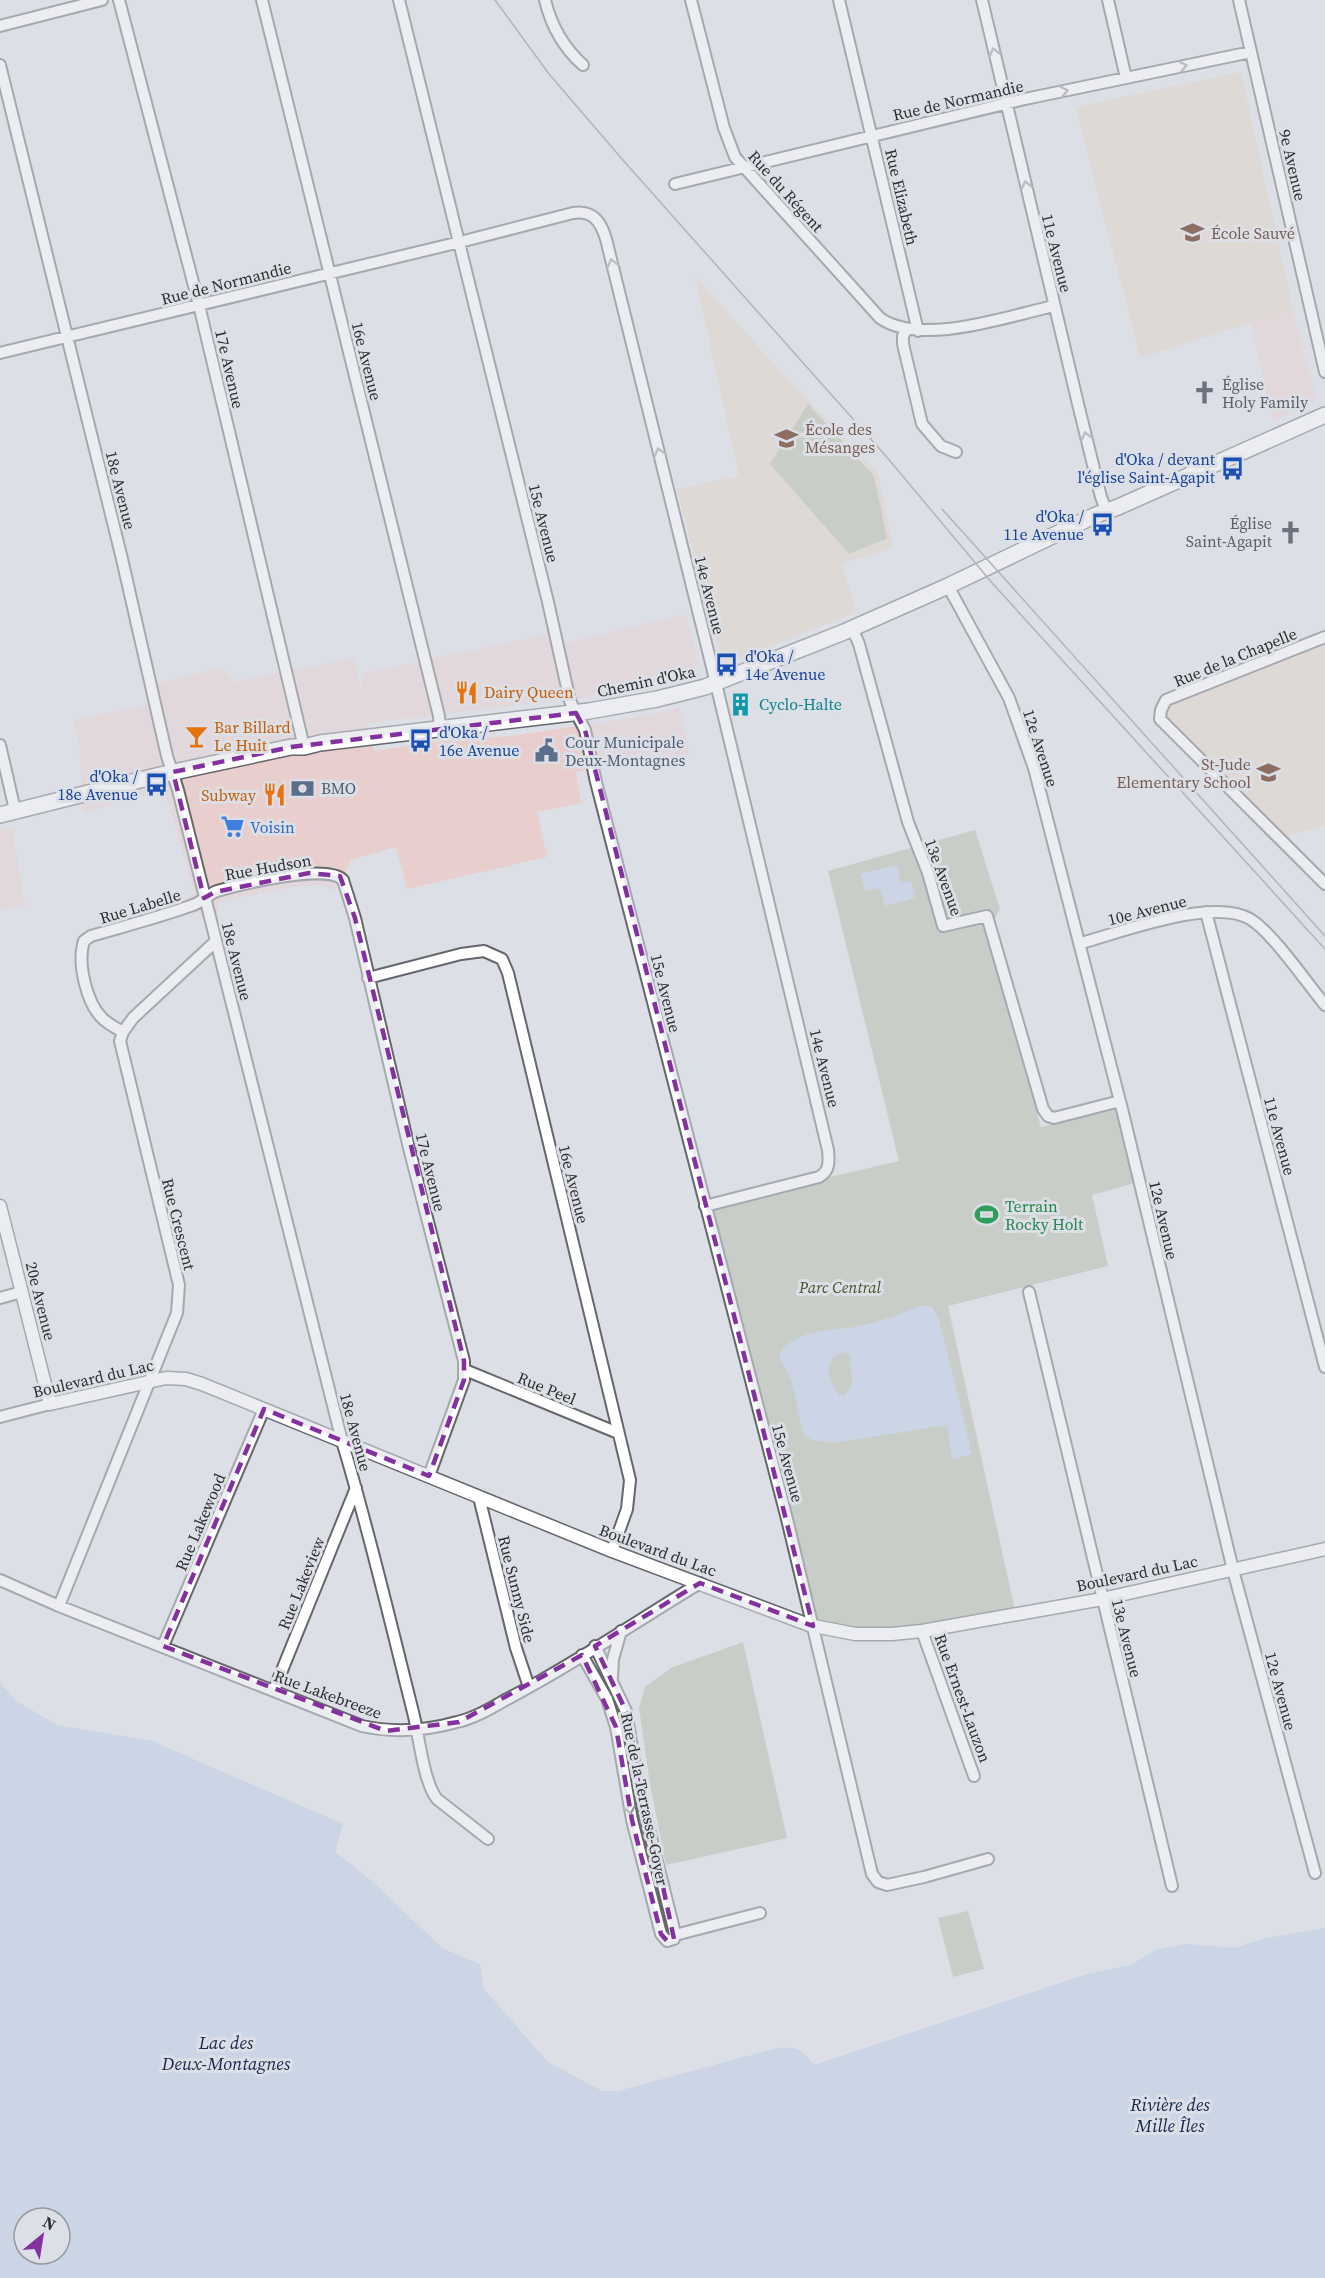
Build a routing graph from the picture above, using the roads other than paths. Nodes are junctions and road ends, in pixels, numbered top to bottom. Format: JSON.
{"nodes":[{"id":1,"x":102,"y":0,"type":"edge"},
{"id":2,"x":119,"y":0,"type":"edge"},
{"id":3,"x":262,"y":0,"type":"edge"},
{"id":4,"x":399,"y":0,"type":"edge"},
{"id":5,"x":545,"y":0,"type":"edge"},
{"id":6,"x":691,"y":0,"type":"edge"},
{"id":7,"x":839,"y":0,"type":"edge"},
{"id":8,"x":982,"y":0,"type":"edge"},
{"id":9,"x":1108,"y":0,"type":"edge"},
{"id":10,"x":1239,"y":0,"type":"edge"},
{"id":11,"x":0,"y":26,"type":"edge"},
{"id":12,"x":1251,"y":52,"type":"junction"},
{"id":13,"x":0,"y":65,"type":"edge"},
{"id":14,"x":583,"y":65,"type":"dead end"},
{"id":15,"x":1126,"y":78,"type":"junction"},
{"id":16,"x":1007,"y":104,"type":"junction"},
{"id":17,"x":873,"y":136,"type":"junction"},
{"id":18,"x":746,"y":168,"type":"junction"},
{"id":19,"x":675,"y":184,"type":"dead end"},
{"id":20,"x":460,"y":242,"type":"junction"},
{"id":21,"x":330,"y":273,"type":"junction"},
{"id":22,"x":199,"y":305,"type":"junction"},
{"id":23,"x":1054,"y":306,"type":"junction"},
{"id":24,"x":912,"y":329,"type":"junction"},
{"id":25,"x":67,"y":337,"type":"junction"},
{"id":26,"x":0,"y":353,"type":"edge"},
{"id":27,"x":1325,"y":372,"type":"edge"},
{"id":28,"x":1325,"y":415,"type":"edge"},
{"id":29,"x":956,"y":452,"type":"dead end"},
{"id":30,"x":1107,"y":512,"type":"junction"},
{"id":31,"x":948,"y":586,"type":"junction"},
{"id":32,"x":852,"y":628,"type":"junction"},
{"id":33,"x":1325,"y":637,"type":"edge"},
{"id":34,"x":716,"y":683,"type":"junction"},
{"id":35,"x":576,"y":713,"type":"junction"},
{"id":36,"x":440,"y":729,"type":"junction"},
{"id":37,"x":0,"y":745,"type":"edge"},
{"id":38,"x":304,"y":747,"type":"junction"},
{"id":39,"x":173,"y":772,"type":"junction"},
{"id":40,"x":15,"y":810,"type":"junction"},
{"id":41,"x":0,"y":815,"type":"edge"},
{"id":42,"x":338,"y":876,"type":"joint"},
{"id":43,"x":1325,"y":884,"type":"edge"},
{"id":44,"x":204,"y":898,"type":"junction"},
{"id":45,"x":1206,"y":912,"type":"junction"},
{"id":46,"x":216,"y":941,"type":"junction"},
{"id":47,"x":1081,"y":943,"type":"junction"},
{"id":48,"x":369,"y":978,"type":"junction"},
{"id":49,"x":1325,"y":1005,"type":"edge"},
{"id":50,"x":123,"y":1032,"type":"junction"},
{"id":51,"x":1120,"y":1101,"type":"junction"},
{"id":52,"x":0,"y":1206,"type":"edge"},
{"id":53,"x":705,"y":1206,"type":"junction"},
{"id":54,"x":22,"y":1292,"type":"junction"},
{"id":55,"x":1029,"y":1292,"type":"dead end"},
{"id":56,"x":0,"y":1298,"type":"edge"},
{"id":57,"x":1325,"y":1367,"type":"edge"},
{"id":58,"x":465,"y":1370,"type":"junction"},
{"id":59,"x":149,"y":1382,"type":"junction"},
{"id":60,"x":50,"y":1404,"type":"junction"},
{"id":61,"x":264,"y":1409,"type":"junction"},
{"id":62,"x":0,"y":1417,"type":"edge"},
{"id":63,"x":618,"y":1433,"type":"junction"},
{"id":64,"x":342,"y":1441,"type":"junction"},
{"id":65,"x":429,"y":1476,"type":"junction"},
{"id":66,"x":356,"y":1487,"type":"junction"},
{"id":67,"x":479,"y":1497,"type":"junction"},
{"id":68,"x":1325,"y":1549,"type":"edge"},
{"id":69,"x":612,"y":1551,"type":"junction"},
{"id":70,"x":1233,"y":1570,"type":"junction"},
{"id":71,"x":0,"y":1580,"type":"edge"},
{"id":72,"x":700,"y":1583,"type":"junction"},
{"id":73,"x":1102,"y":1599,"type":"junction"},
{"id":74,"x":59,"y":1606,"type":"junction"},
{"id":75,"x":813,"y":1626,"type":"junction"},
{"id":76,"x":621,"y":1631,"type":"junction"},
{"id":77,"x":922,"y":1631,"type":"junction"},
{"id":78,"x":163,"y":1646,"type":"junction"},
{"id":79,"x":595,"y":1646,"type":"junction"},
{"id":80,"x":582,"y":1655,"type":"junction"},
{"id":81,"x":612,"y":1678,"type":"junction"},
{"id":82,"x":529,"y":1687,"type":"junction"},
{"id":83,"x":274,"y":1690,"type":"junction"},
{"id":84,"x":417,"y":1730,"type":"junction"},
{"id":85,"x":974,"y":1776,"type":"dead end"},
{"id":86,"x":488,"y":1839,"type":"dead end"},
{"id":87,"x":988,"y":1859,"type":"dead end"},
{"id":88,"x":1315,"y":1873,"type":"dead end"},
{"id":89,"x":1172,"y":1886,"type":"dead end"},
{"id":90,"x":760,"y":1913,"type":"dead end"},
{"id":91,"x":675,"y":1935,"type":"junction"}],
"edges":[{"from":1,"to":11,"type":"street"},
{"from":2,"to":22,"type":"street","name":"17e Avenue"},
{"from":3,"to":21,"type":"street","name":"16e Avenue"},
{"from":4,"to":20,"type":"street","name":"15e Avenue"},
{"from":5,"to":14,"type":"street"},
{"from":6,"to":18,"type":"street","name":"Rue du Régent"},
{"from":7,"to":17,"type":"street","name":"Rue Elizabeth"},
{"from":16,"to":8,"type":"street","name":"11e Avenue","one_way":true},
{"from":9,"to":15,"type":"street"},
{"from":10,"to":12,"type":"street","name":"9e Avenue"},
{"from":15,"to":12,"type":"street","name":"Rue de Normandie","one_way":true},
{"from":12,"to":27,"type":"street","name":"9e Avenue"},
{"from":13,"to":25,"type":"street","name":"18e Avenue"},
{"from":16,"to":15,"type":"street","name":"Rue de Normandie","one_way":true},
{"from":16,"to":17,"type":"street","name":"Rue de Normandie"},
{"from":23,"to":16,"type":"street","name":"11e Avenue","one_way":true},
{"from":17,"to":18,"type":"street","name":"Rue de Normandie"},
{"from":17,"to":24,"type":"street","name":"Rue Elizabeth"},
{"from":18,"to":19,"type":"street","name":"Rue de Normandie"},
{"from":18,"to":24,"type":"street","name":"Rue du Régent"},
{"from":20,"to":21,"type":"street","name":"Rue de Normandie"},
{"from":34,"to":20,"type":"street","name":"14e Avenue","one_way":true},
{"from":20,"to":35,"type":"street","name":"15e Avenue"},
{"from":21,"to":22,"type":"street","name":"Rue de Normandie"},
{"from":21,"to":36,"type":"street","name":"16e Avenue"},
{"from":22,"to":25,"type":"street","name":"Rue de Normandie"},
{"from":22,"to":38,"type":"street","name":"17e Avenue"},
{"from":23,"to":24,"type":"street"},
{"from":30,"to":23,"type":"street","name":"11e Avenue","one_way":true},
{"from":24,"to":29,"type":"street"},
{"from":25,"to":26,"type":"street","name":"Rue de Normandie"},
{"from":25,"to":39,"type":"street","name":"18e Avenue"},
{"from":28,"to":30,"type":"main road","name":"Chemin d'Oka"},
{"from":30,"to":31,"type":"main road","name":"Chemin d'Oka"},
{"from":31,"to":32,"type":"main road","name":"Chemin d'Oka"},
{"from":31,"to":47,"type":"street","name":"12e Avenue"},
{"from":32,"to":34,"type":"main road","name":"Chemin d'Oka"},
{"from":32,"to":51,"type":"street","name":"13e Avenue"},
{"from":33,"to":43,"type":"street","name":"Rue de la Chapelle"},
{"from":34,"to":35,"type":"main road","name":"Chemin d'Oka"},
{"from":34,"to":53,"type":"street","name":"14e Avenue"},
{"from":35,"to":36,"type":"main road","name":"Chemin d'Oka"},
{"from":35,"to":53,"type":"street","name":"15e Avenue"},
{"from":36,"to":38,"type":"main road","name":"Chemin d'Oka"},
{"from":37,"to":40,"type":"street"},
{"from":38,"to":39,"type":"main road","name":"Chemin d'Oka"},
{"from":39,"to":40,"type":"main road","name":"Chemin d'Oka"},
{"from":39,"to":44,"type":"street","name":"18e Avenue"},
{"from":40,"to":41,"type":"main road","name":"Chemin d'Oka"},
{"from":42,"to":44,"type":"street","name":"Rue Hudson"},
{"from":42,"to":48,"type":"street","name":"17e Avenue"},
{"from":44,"to":46,"type":"street","name":"18e Avenue"},
{"from":44,"to":50,"type":"street","name":"Rue Labelle"},
{"from":45,"to":47,"type":"street","name":"10e Avenue"},
{"from":45,"to":49,"type":"street","name":"10e Avenue"},
{"from":45,"to":57,"type":"street","name":"11e Avenue"},
{"from":46,"to":50,"type":"street"},
{"from":46,"to":64,"type":"street","name":"18e Avenue"},
{"from":47,"to":51,"type":"street","name":"12e Avenue"},
{"from":48,"to":58,"type":"street","name":"17e Avenue"},
{"from":48,"to":63,"type":"street","name":"16e Avenue"},
{"from":50,"to":59,"type":"street","name":"Rue Crescent"},
{"from":51,"to":70,"type":"street","name":"12e Avenue"},
{"from":52,"to":54,"type":"street","name":"20e Avenue"},
{"from":53,"to":75,"type":"street","name":"15e Avenue"},
{"from":54,"to":56,"type":"street"},
{"from":54,"to":60,"type":"street","name":"20e Avenue"},
{"from":55,"to":73,"type":"street","name":"13e Avenue"},
{"from":58,"to":63,"type":"street","name":"Rue Peel"},
{"from":58,"to":65,"type":"street","name":"17e Avenue"},
{"from":59,"to":60,"type":"street","name":"Boulevard du Lac"},
{"from":59,"to":61,"type":"street","name":"Boulevard du Lac"},
{"from":59,"to":74,"type":"street","name":"Rue Crescent"},
{"from":60,"to":62,"type":"street","name":"Boulevard du Lac"},
{"from":61,"to":64,"type":"street","name":"Boulevard du Lac"},
{"from":61,"to":78,"type":"street","name":"Rue Lakewood"},
{"from":63,"to":69,"type":"street","name":"16e Avenue"},
{"from":64,"to":65,"type":"street","name":"Boulevard du Lac"},
{"from":64,"to":66,"type":"street","name":"18e Avenue"},
{"from":65,"to":67,"type":"street","name":"Boulevard du Lac"},
{"from":66,"to":83,"type":"street","name":"Rue Lakeview"},
{"from":66,"to":84,"type":"street","name":"18e Avenue"},
{"from":67,"to":69,"type":"street","name":"Boulevard du Lac"},
{"from":67,"to":82,"type":"street","name":"Rue Sunny Side"},
{"from":68,"to":70,"type":"street","name":"Boulevard du Lac"},
{"from":69,"to":72,"type":"street","name":"Boulevard du Lac"},
{"from":70,"to":73,"type":"street","name":"Boulevard du Lac"},
{"from":70,"to":88,"type":"street","name":"12e Avenue"},
{"from":71,"to":74,"type":"street","name":"Rue Lakebreeze"},
{"from":72,"to":75,"type":"street","name":"Boulevard du Lac"},
{"from":72,"to":76,"type":"street","name":"Rue Lakebreeze"},
{"from":73,"to":77,"type":"street","name":"Boulevard du Lac"},
{"from":73,"to":89,"type":"street","name":"13e Avenue"},
{"from":74,"to":78,"type":"street","name":"Rue Lakebreeze"},
{"from":75,"to":77,"type":"street","name":"Boulevard du Lac"},
{"from":75,"to":87,"type":"street","name":"15e Avenue"},
{"from":76,"to":79,"type":"street","name":"Rue Lakebreeze"},
{"from":76,"to":81,"type":"street"},
{"from":77,"to":85,"type":"street","name":"Rue Ernest-Lauzon"},
{"from":78,"to":83,"type":"street","name":"Rue Lakebreeze"},
{"from":79,"to":80,"type":"street","name":"Rue Lakebreeze"},
{"from":79,"to":81,"type":"street","name":"Rue de la Terrasse-Goyer"},
{"from":80,"to":82,"type":"street","name":"Rue Lakebreeze"},
{"from":80,"to":91,"type":"street","name":"Rue de la Terrasse-Goyer","one_way":true},
{"from":81,"to":91,"type":"street","name":"Rue de la Terrasse-Goyer"},
{"from":82,"to":84,"type":"street","name":"Rue Lakebreeze"},
{"from":83,"to":84,"type":"street","name":"Rue Lakebreeze"},
{"from":84,"to":86,"type":"street","name":"18e Avenue"},
{"from":90,"to":91,"type":"street"}]}
